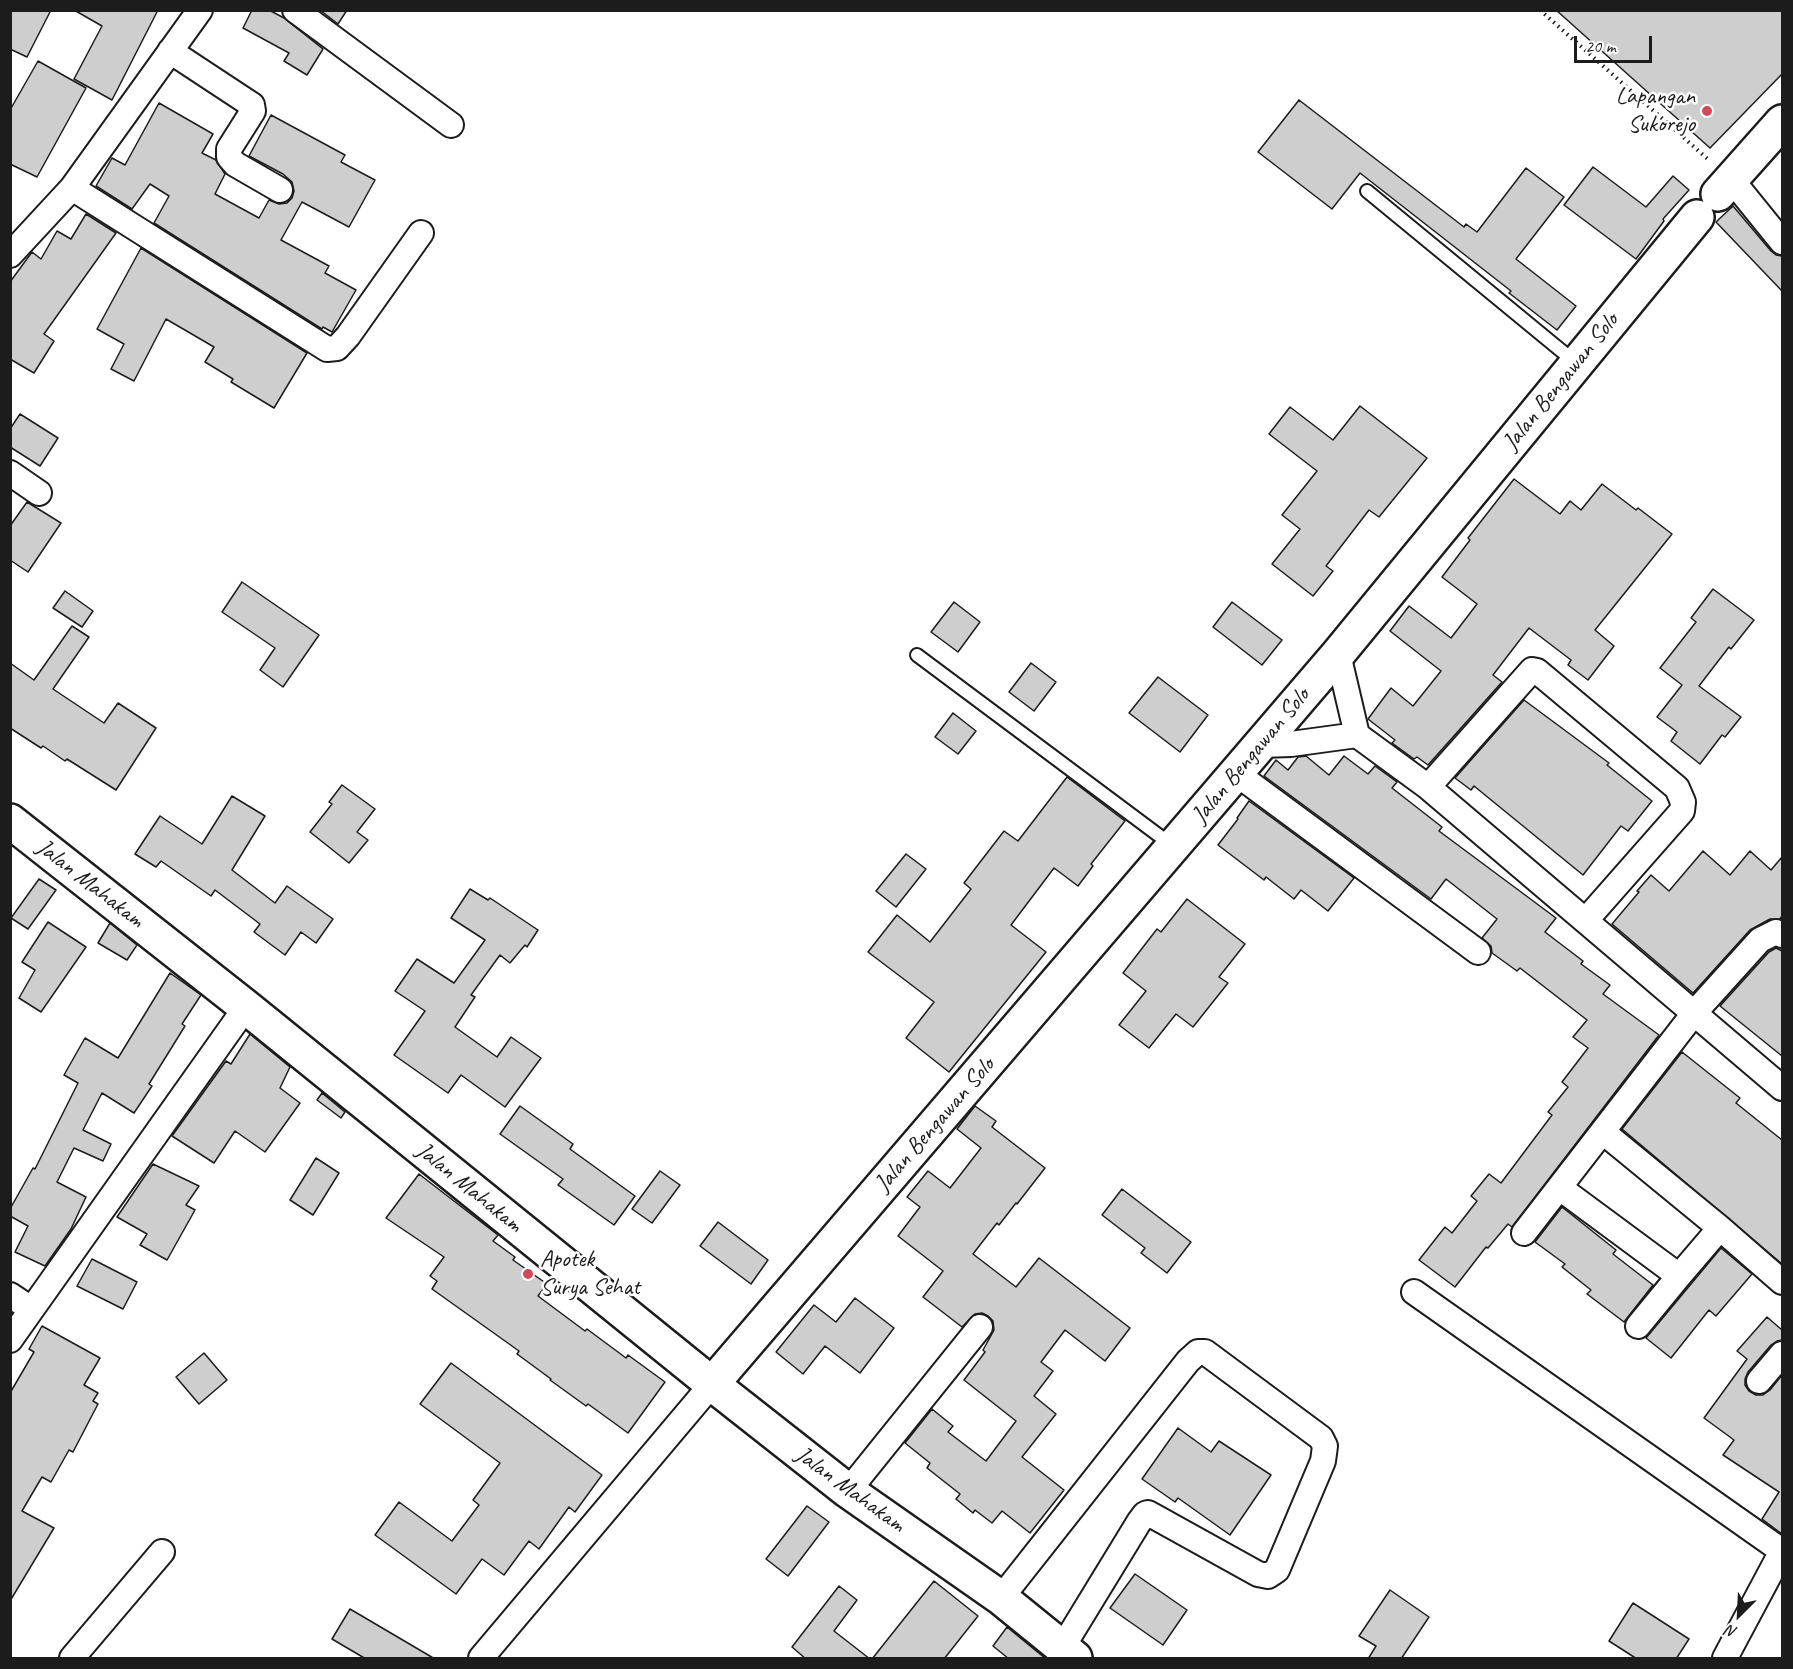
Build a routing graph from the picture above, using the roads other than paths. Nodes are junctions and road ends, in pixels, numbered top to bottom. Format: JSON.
{"nodes":[{"id":1,"x":200,"y":10,"type":"edge"},
{"id":2,"x":295,"y":10,"type":"edge"},
{"id":3,"x":170,"y":51,"type":"junction"},
{"id":4,"x":1782,"y":122,"type":"edge"},
{"id":5,"x":451,"y":125,"type":"dead end"},
{"id":6,"x":72,"y":188,"type":"junction"},
{"id":7,"x":280,"y":190,"type":"dead end"},
{"id":8,"x":1367,"y":191,"type":"dead end"},
{"id":9,"x":1715,"y":197,"type":"junction"},
{"id":10,"x":421,"y":233,"type":"dead end"},
{"id":11,"x":1782,"y":242,"type":"edge"},
{"id":12,"x":10,"y":255,"type":"edge"},
{"id":13,"x":1577,"y":364,"type":"junction"},
{"id":14,"x":10,"y":473,"type":"edge"},
{"id":15,"x":39,"y":492,"type":"dead end"},
{"id":16,"x":1338,"y":654,"type":"junction"},
{"id":17,"x":918,"y":655,"type":"dead end"},
{"id":18,"x":1357,"y":735,"type":"junction"},
{"id":19,"x":1261,"y":744,"type":"junction"},
{"id":20,"x":1237,"y":774,"type":"junction"},
{"id":21,"x":1428,"y":787,"type":"junction"},
{"id":22,"x":10,"y":821,"type":"edge"},
{"id":23,"x":1174,"y":846,"type":"junction"},
{"id":24,"x":1586,"y":920,"type":"junction"},
{"id":25,"x":1782,"y":935,"type":"edge"},
{"id":26,"x":1478,"y":952,"type":"dead end"},
{"id":27,"x":246,"y":1006,"type":"junction"},
{"id":28,"x":1695,"y":1012,"type":"junction"},
{"id":29,"x":1782,"y":1088,"type":"edge"},
{"id":30,"x":1603,"y":1132,"type":"junction"},
{"id":31,"x":1560,"y":1188,"type":"junction"},
{"id":32,"x":1720,"y":1228,"type":"junction"},
{"id":33,"x":1524,"y":1233,"type":"dead end"},
{"id":34,"x":1678,"y":1276,"type":"junction"},
{"id":35,"x":1782,"y":1282,"type":"edge"},
{"id":36,"x":1414,"y":1292,"type":"dead end"},
{"id":37,"x":10,"y":1295,"type":"edge"},
{"id":38,"x":31,"y":1309,"type":"junction"},
{"id":39,"x":1638,"y":1326,"type":"dead end"},
{"id":40,"x":980,"y":1327,"type":"dead end"},
{"id":41,"x":10,"y":1340,"type":"edge"},
{"id":42,"x":1782,"y":1354,"type":"edge"},
{"id":43,"x":1759,"y":1381,"type":"dead end"},
{"id":44,"x":712,"y":1384,"type":"junction"},
{"id":45,"x":848,"y":1491,"type":"junction"},
{"id":46,"x":1782,"y":1551,"type":"edge"},
{"id":47,"x":162,"y":1552,"type":"dead end"},
{"id":48,"x":1001,"y":1598,"type":"junction"},
{"id":49,"x":1069,"y":1653,"type":"edge"},
{"id":50,"x":72,"y":1659,"type":"edge"},
{"id":51,"x":481,"y":1659,"type":"edge"},
{"id":52,"x":1725,"y":1659,"type":"edge"}],
"edges":[{"from":1,"to":3,"type":"street"},
{"from":2,"to":5,"type":"street"},
{"from":3,"to":6,"type":"street"},
{"from":3,"to":7,"type":"street"},
{"from":4,"to":9,"type":"main road","name":"Jalan Bengawan Solo"},
{"from":6,"to":10,"type":"street"},
{"from":6,"to":12,"type":"street"},
{"from":8,"to":13,"type":"lane"},
{"from":9,"to":11,"type":"street"},
{"from":9,"to":13,"type":"main road","name":"Jalan Bengawan Solo"},
{"from":13,"to":16,"type":"main road","name":"Jalan Bengawan Solo"},
{"from":14,"to":15,"type":"street"},
{"from":16,"to":18,"type":"street"},
{"from":16,"to":19,"type":"main road","name":"Jalan Bengawan Solo"},
{"from":17,"to":23,"type":"lane"},
{"from":18,"to":19,"type":"street"},
{"from":18,"to":21,"type":"street"},
{"from":19,"to":20,"type":"main road","name":"Jalan Bengawan Solo"},
{"from":20,"to":23,"type":"main road","name":"Jalan Bengawan Solo"},
{"from":20,"to":26,"type":"street"},
{"from":21,"to":24,"type":"street"},
{"from":21,"to":24,"type":"street"},
{"from":22,"to":27,"type":"main road","name":"Jalan Mahakam"},
{"from":23,"to":44,"type":"main road","name":"Jalan Bengawan Solo"},
{"from":24,"to":28,"type":"street"},
{"from":25,"to":28,"type":"street"},
{"from":27,"to":38,"type":"street"},
{"from":27,"to":44,"type":"main road","name":"Jalan Mahakam"},
{"from":28,"to":29,"type":"street"},
{"from":28,"to":30,"type":"street"},
{"from":30,"to":31,"type":"street"},
{"from":30,"to":32,"type":"street"},
{"from":31,"to":33,"type":"street"},
{"from":31,"to":34,"type":"street"},
{"from":32,"to":34,"type":"street"},
{"from":32,"to":35,"type":"street"},
{"from":34,"to":39,"type":"street"},
{"from":36,"to":46,"type":"street"},
{"from":37,"to":38,"type":"street"},
{"from":38,"to":41,"type":"street"},
{"from":40,"to":45,"type":"street"},
{"from":42,"to":43,"type":"street"},
{"from":44,"to":45,"type":"main road","name":"Jalan Mahakam"},
{"from":44,"to":51,"type":"street"},
{"from":45,"to":48,"type":"main road","name":"Jalan Mahakam"},
{"from":46,"to":52,"type":"street"},
{"from":47,"to":50,"type":"street"},
{"from":48,"to":49,"type":"main road","name":"Jalan Mahakam"},
{"from":48,"to":49,"type":"street"}]}
